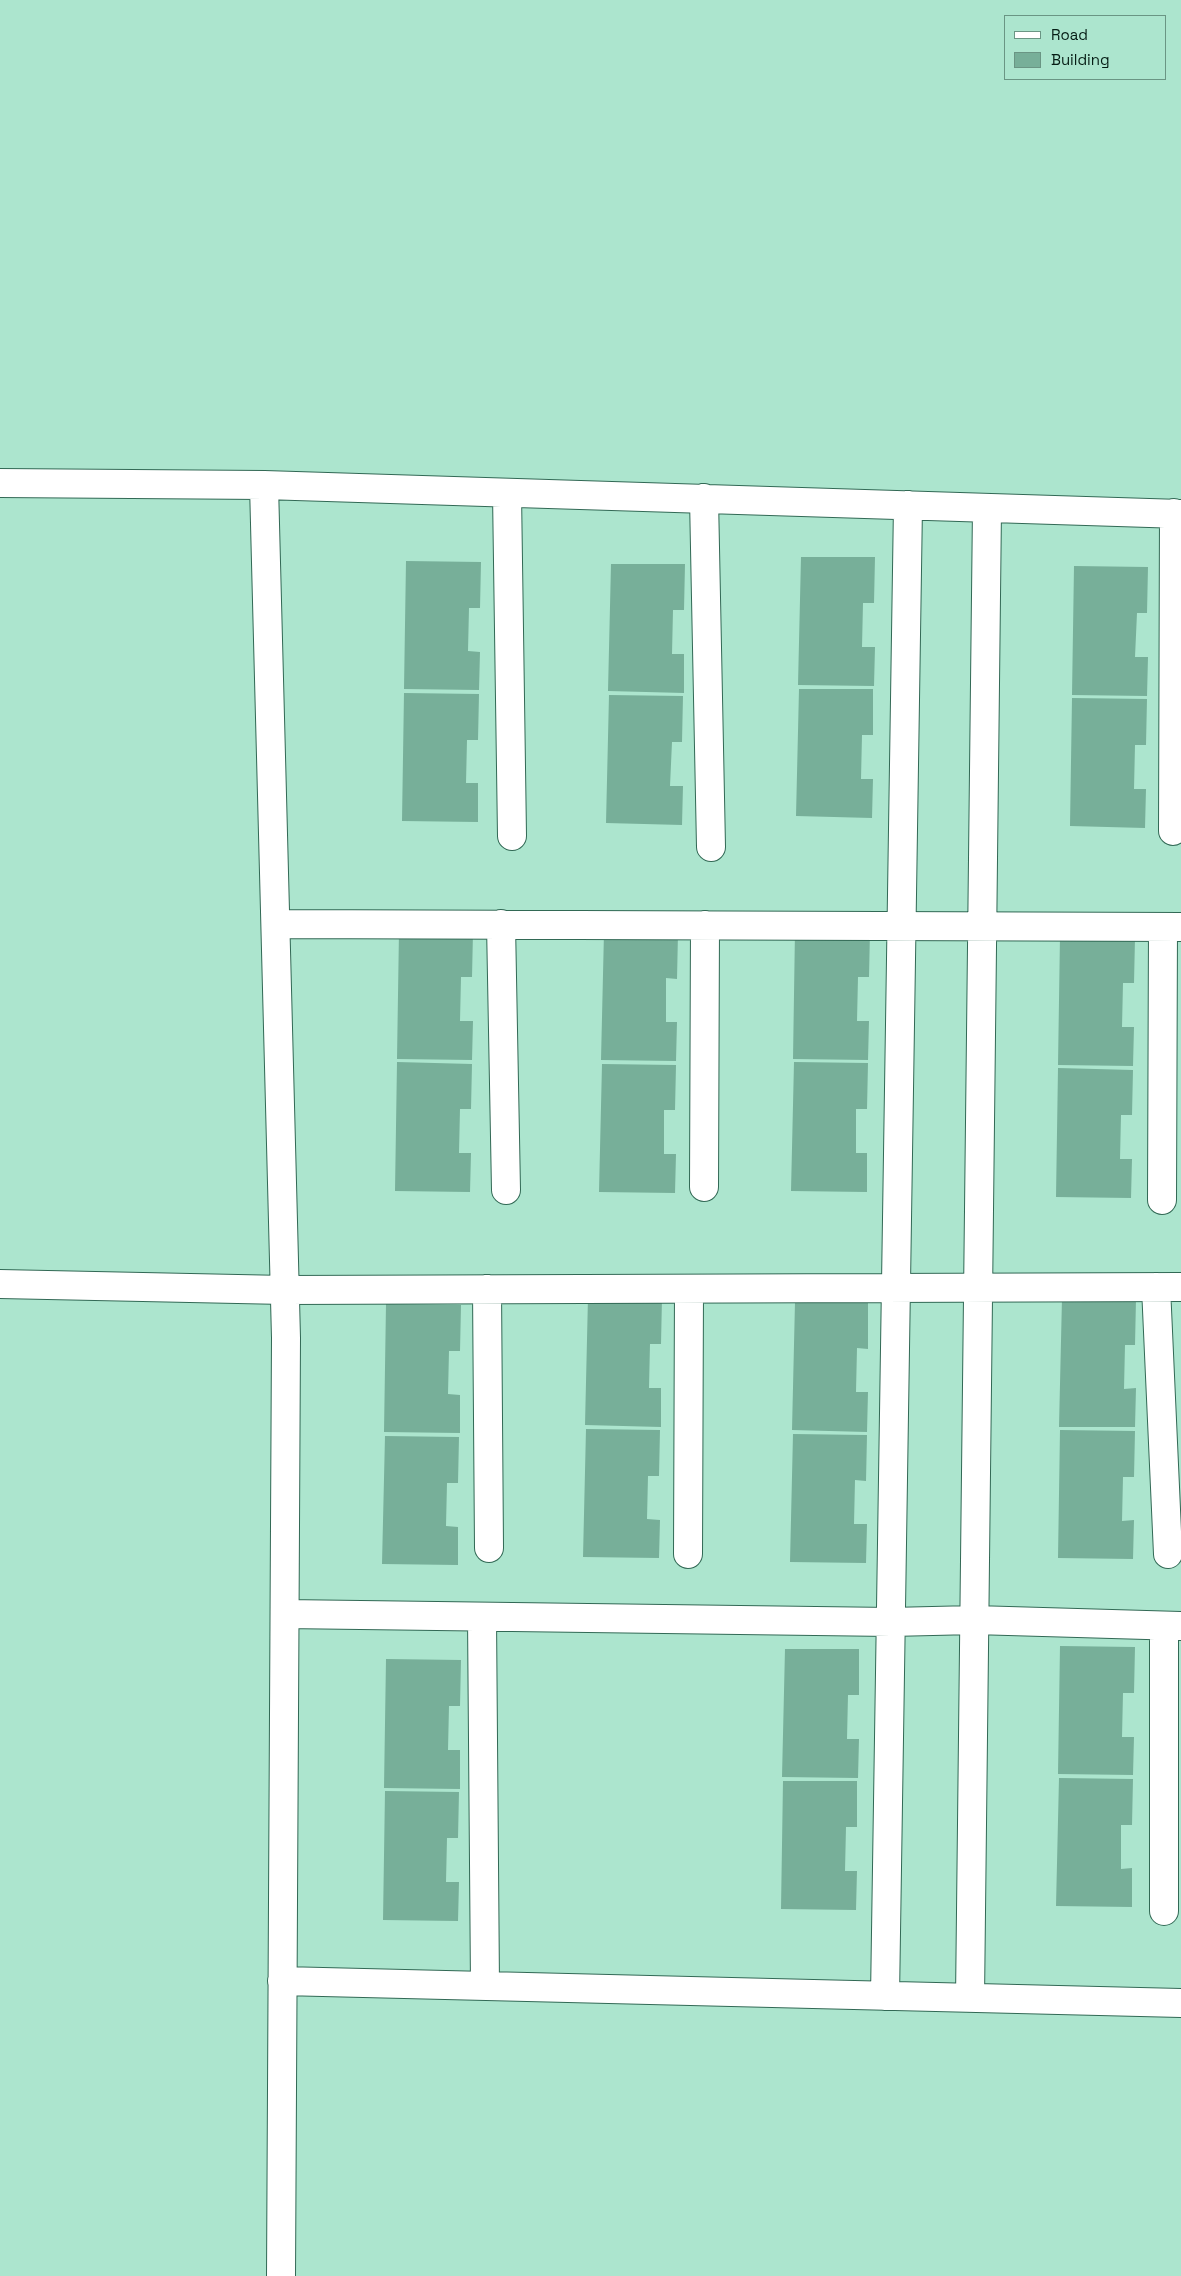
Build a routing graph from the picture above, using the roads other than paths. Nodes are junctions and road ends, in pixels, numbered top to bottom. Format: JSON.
{"nodes":[{"id":1,"x":0,"y":483,"type":"edge"},
{"id":2,"x":264,"y":485,"type":"junction"},
{"id":3,"x":507,"y":493,"type":"junction"},
{"id":4,"x":704,"y":498,"type":"junction"},
{"id":5,"x":908,"y":505,"type":"junction"},
{"id":6,"x":987,"y":508,"type":"junction"},
{"id":7,"x":1177,"y":513,"type":"edge"},
{"id":8,"x":1173,"y":831,"type":"dead end"},
{"id":9,"x":512,"y":836,"type":"dead end"},
{"id":10,"x":711,"y":847,"type":"dead end"},
{"id":11,"x":276,"y":924,"type":"junction"},
{"id":12,"x":501,"y":924,"type":"junction"},
{"id":13,"x":706,"y":925,"type":"junction"},
{"id":14,"x":901,"y":926,"type":"junction"},
{"id":15,"x":982,"y":926,"type":"junction"},
{"id":16,"x":1172,"y":927,"type":"edge"},
{"id":17,"x":704,"y":1187,"type":"dead end"},
{"id":18,"x":506,"y":1190,"type":"dead end"},
{"id":19,"x":1162,"y":1200,"type":"dead end"},
{"id":20,"x":0,"y":1284,"type":"edge"},
{"id":21,"x":1168,"y":1287,"type":"edge"},
{"id":22,"x":896,"y":1288,"type":"junction"},
{"id":23,"x":978,"y":1288,"type":"junction"},
{"id":24,"x":487,"y":1289,"type":"junction"},
{"id":25,"x":688,"y":1289,"type":"junction"},
{"id":26,"x":285,"y":1290,"type":"junction"},
{"id":27,"x":489,"y":1548,"type":"dead end"},
{"id":28,"x":688,"y":1554,"type":"dead end"},
{"id":29,"x":1168,"y":1554,"type":"dead end"},
{"id":30,"x":285,"y":1614,"type":"junction"},
{"id":31,"x":482,"y":1617,"type":"junction"},
{"id":32,"x":974,"y":1620,"type":"junction"},
{"id":33,"x":891,"y":1622,"type":"junction"},
{"id":34,"x":1173,"y":1626,"type":"edge"},
{"id":35,"x":1164,"y":1911,"type":"dead end"},
{"id":36,"x":282,"y":1981,"type":"junction"},
{"id":37,"x":485,"y":1986,"type":"junction"},
{"id":38,"x":885,"y":1996,"type":"junction"},
{"id":39,"x":970,"y":1998,"type":"junction"},
{"id":40,"x":1181,"y":2003,"type":"edge"},
{"id":41,"x":281,"y":2276,"type":"edge"}],
"edges":[{"from":1,"to":2,"type":"street"},
{"from":2,"to":3,"type":"street"},
{"from":2,"to":11,"type":"street"},
{"from":3,"to":4,"type":"street"},
{"from":3,"to":9,"type":"street"},
{"from":4,"to":5,"type":"street"},
{"from":4,"to":10,"type":"street"},
{"from":5,"to":6,"type":"street"},
{"from":5,"to":14,"type":"street"},
{"from":6,"to":7,"type":"street"},
{"from":6,"to":15,"type":"street"},
{"from":7,"to":8,"type":"street"},
{"from":11,"to":12,"type":"street"},
{"from":11,"to":26,"type":"street"},
{"from":12,"to":13,"type":"street"},
{"from":12,"to":18,"type":"street"},
{"from":13,"to":14,"type":"street"},
{"from":13,"to":17,"type":"street"},
{"from":14,"to":15,"type":"street"},
{"from":14,"to":22,"type":"street"},
{"from":15,"to":16,"type":"street"},
{"from":15,"to":23,"type":"street"},
{"from":16,"to":19,"type":"street"},
{"from":20,"to":26,"type":"street"},
{"from":21,"to":23,"type":"street"},
{"from":21,"to":29,"type":"street"},
{"from":22,"to":23,"type":"street"},
{"from":22,"to":25,"type":"street"},
{"from":22,"to":33,"type":"street"},
{"from":23,"to":32,"type":"street"},
{"from":24,"to":25,"type":"street"},
{"from":24,"to":26,"type":"street"},
{"from":24,"to":27,"type":"street"},
{"from":25,"to":28,"type":"street"},
{"from":26,"to":30,"type":"street"},
{"from":30,"to":31,"type":"street"},
{"from":30,"to":36,"type":"street"},
{"from":31,"to":33,"type":"street"},
{"from":31,"to":37,"type":"street"},
{"from":32,"to":33,"type":"street"},
{"from":32,"to":34,"type":"street"},
{"from":32,"to":39,"type":"street"},
{"from":33,"to":38,"type":"street"},
{"from":34,"to":35,"type":"street"},
{"from":36,"to":37,"type":"street"},
{"from":36,"to":41,"type":"street"},
{"from":37,"to":38,"type":"street"},
{"from":38,"to":39,"type":"street"},
{"from":39,"to":40,"type":"street"}]}
